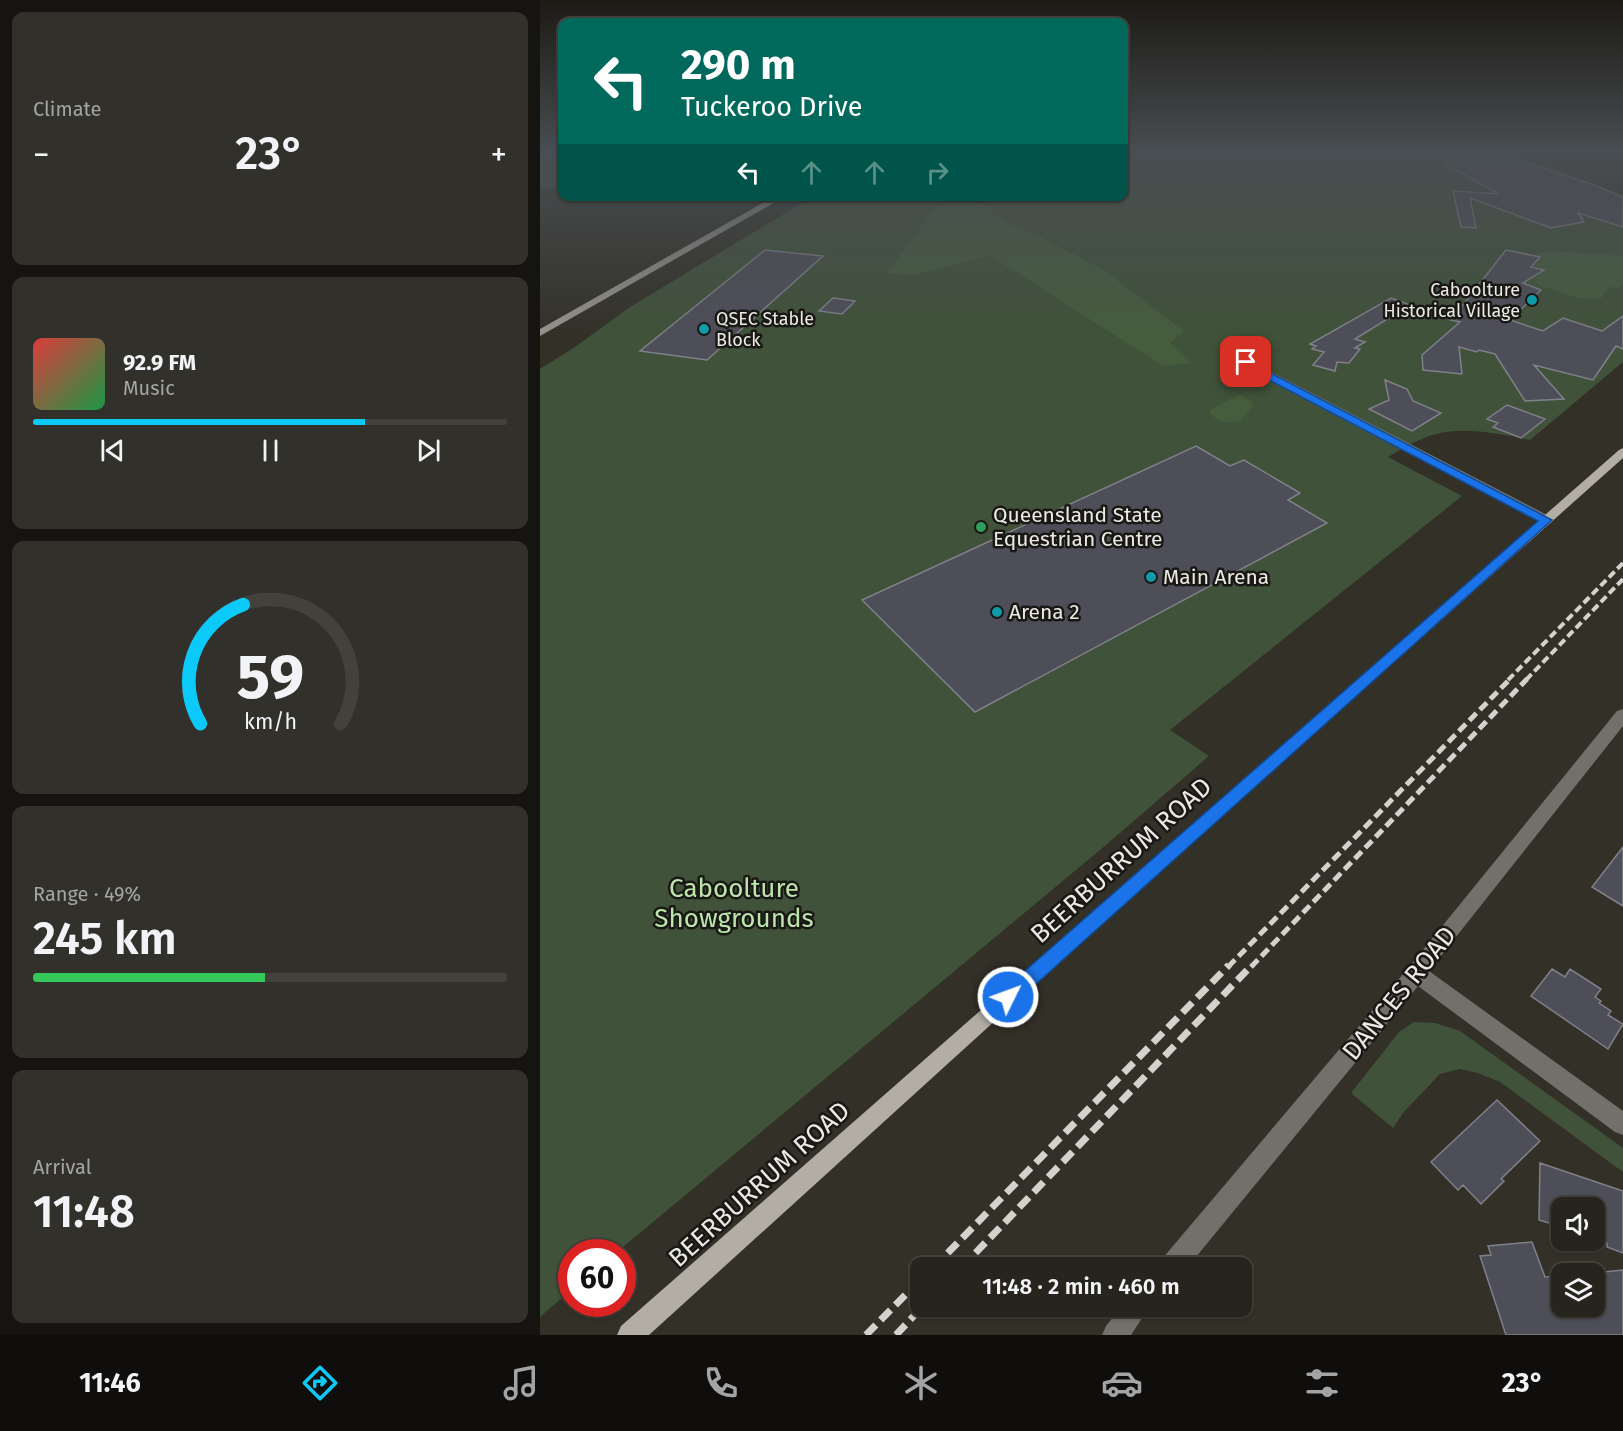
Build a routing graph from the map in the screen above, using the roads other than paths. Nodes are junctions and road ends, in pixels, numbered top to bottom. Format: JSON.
{"nodes":[{"id":1,"x":750,"y":214,"type":"edge"},
{"id":2,"x":540,"y":333,"type":"edge"},
{"id":3,"x":1246,"y":362,"type":"dead end"},
{"id":4,"x":1623,"y":452,"type":"edge"},
{"id":5,"x":1546,"y":520,"type":"junction"},
{"id":6,"x":1623,"y":715,"type":"edge"},
{"id":7,"x":1416,"y":973,"type":"junction"},
{"id":8,"x":1623,"y":1124,"type":"edge"},
{"id":9,"x":1180,"y":1257,"type":"edge"},
{"id":10,"x":1129,"y":1317,"type":"edge"},
{"id":11,"x":630,"y":1335,"type":"edge"},
{"id":12,"x":1115,"y":1335,"type":"edge"}],
"edges":[{"from":1,"to":2,"type":"main road"},
{"from":3,"to":5,"type":"street"},
{"from":4,"to":5,"type":"main road","name":"BEERBURRUM ROAD"},
{"from":5,"to":11,"type":"main road","name":"BEERBURRUM ROAD"},
{"from":6,"to":7,"type":"street","name":"DANCES ROAD"},
{"from":7,"to":8,"type":"street"},
{"from":7,"to":9,"type":"street","name":"DANCES ROAD"},
{"from":10,"to":12,"type":"street"}]}
